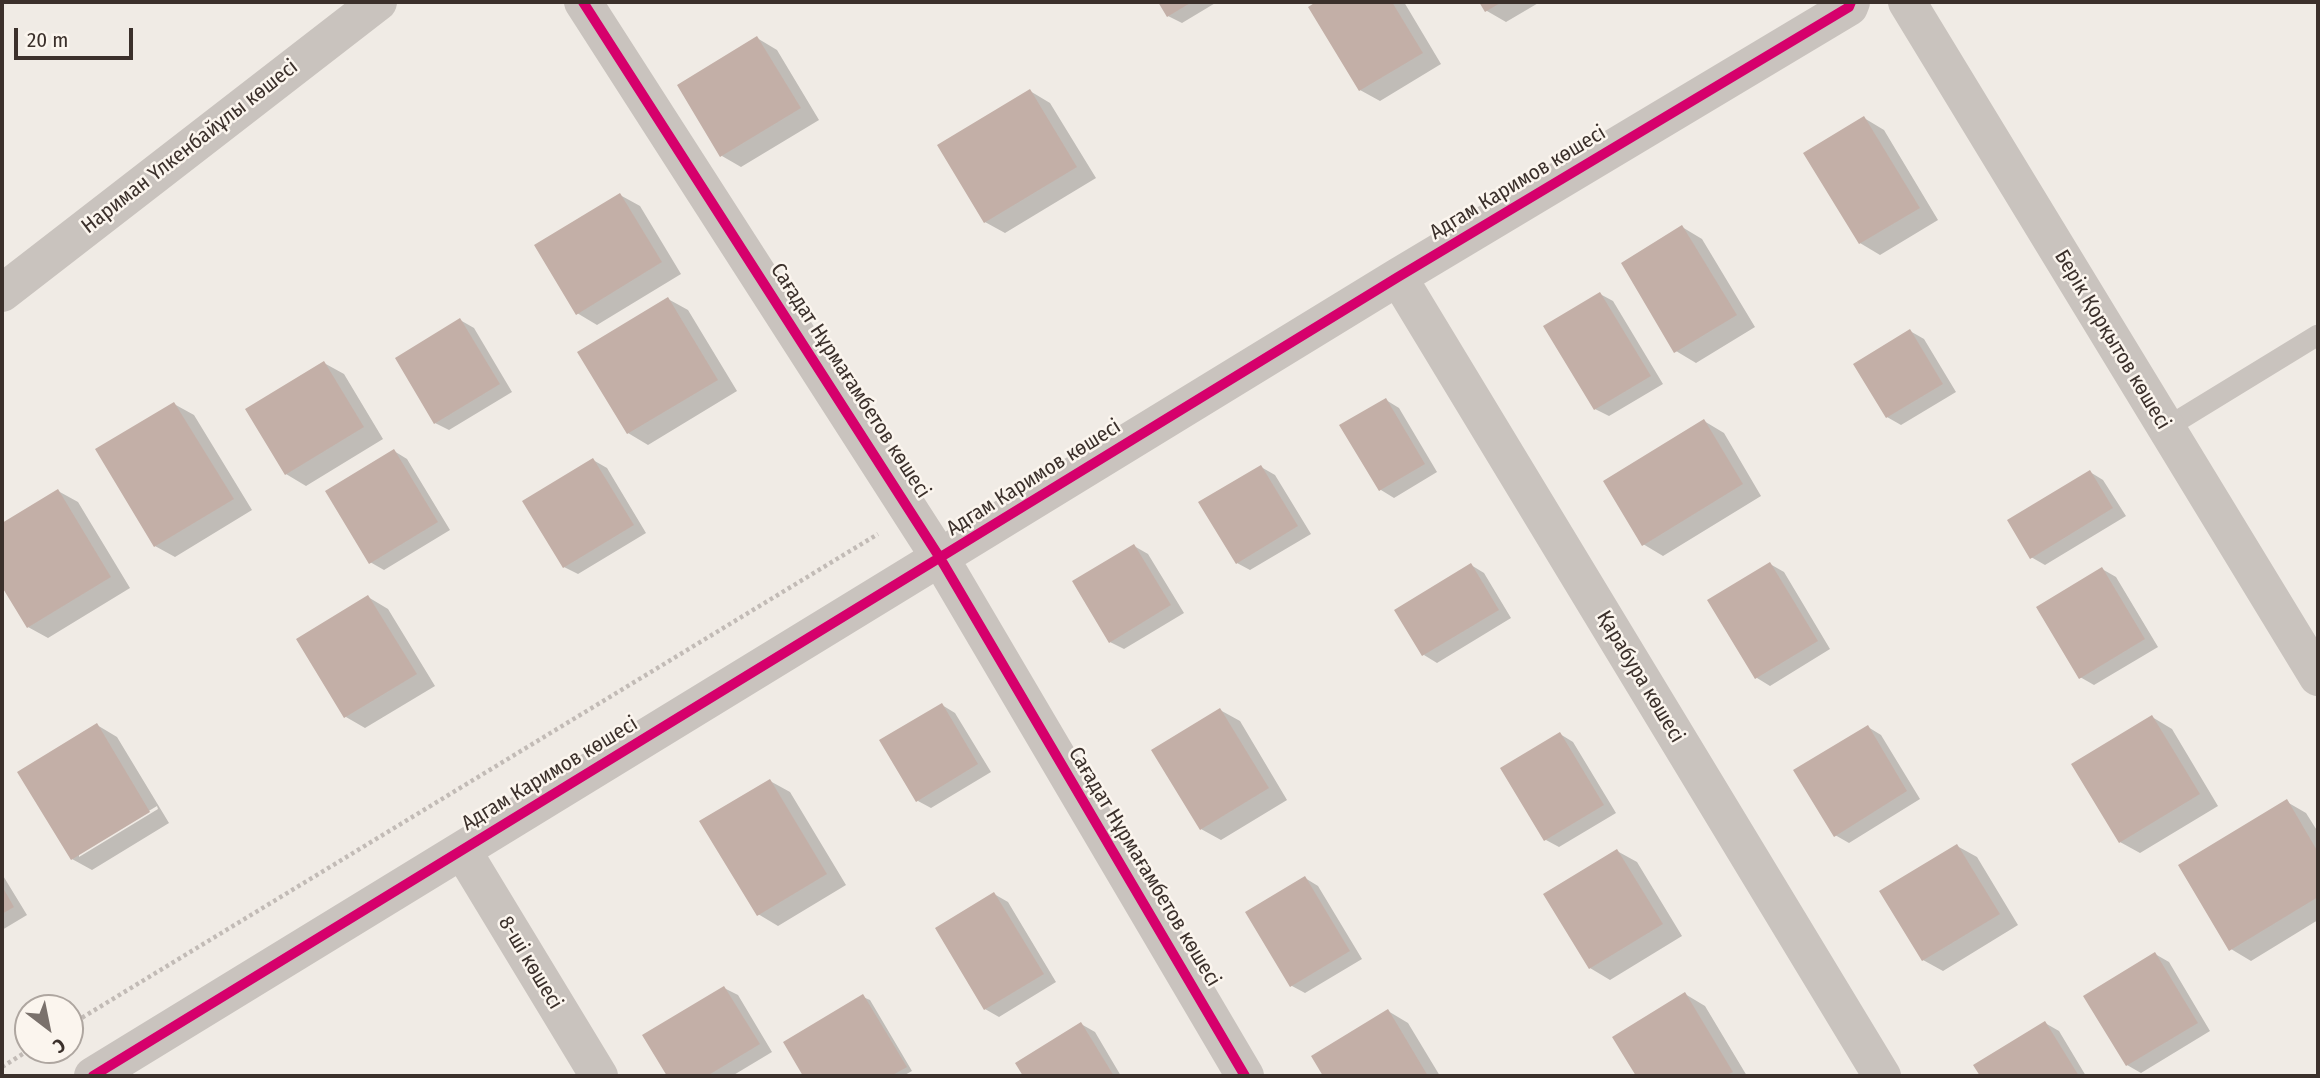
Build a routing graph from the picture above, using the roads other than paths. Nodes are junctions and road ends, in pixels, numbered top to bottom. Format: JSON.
{"nodes":[{"id":1,"x":583,"y":2,"type":"edge"},
{"id":2,"x":1851,"y":2,"type":"edge"},
{"id":3,"x":1907,"y":2,"type":"edge"},
{"id":4,"x":369,"y":4,"type":"edge"},
{"id":5,"x":1398,"y":277,"type":"junction"},
{"id":6,"x":2,"y":293,"type":"edge"},
{"id":7,"x":2318,"y":335,"type":"edge"},
{"id":8,"x":2166,"y":429,"type":"junction"},
{"id":9,"x":940,"y":558,"type":"junction"},
{"id":10,"x":2318,"y":677,"type":"edge"},
{"id":11,"x":462,"y":850,"type":"junction"},
{"id":12,"x":93,"y":1076,"type":"edge"},
{"id":13,"x":598,"y":1076,"type":"edge"},
{"id":14,"x":1245,"y":1076,"type":"edge"},
{"id":15,"x":1882,"y":1076,"type":"edge"}],
"edges":[{"from":1,"to":9,"type":"street","name":"Сағадат Нұрмағамбетов көшесі"},
{"from":2,"to":5,"type":"street","name":"Адгам Каримов көшесі"},
{"from":3,"to":8,"type":"street","name":"Берік Қорқытов көшесі"},
{"from":4,"to":6,"type":"street","name":"Нариман Үлкенбайұлы көшесі"},
{"from":5,"to":9,"type":"street","name":"Адгам Каримов көшесі"},
{"from":5,"to":15,"type":"street","name":"Қарабура көшесі"},
{"from":7,"to":8,"type":"lane"},
{"from":8,"to":10,"type":"street","name":"Берік Қорқытов көшесі"},
{"from":9,"to":11,"type":"street","name":"Адгам Каримов көшесі"},
{"from":9,"to":14,"type":"street","name":"Сағадат Нұрмағамбетов көшесі"},
{"from":11,"to":12,"type":"street","name":"Адгам Каримов көшесі"},
{"from":11,"to":13,"type":"street","name":"8-шi көшесi"}]}
